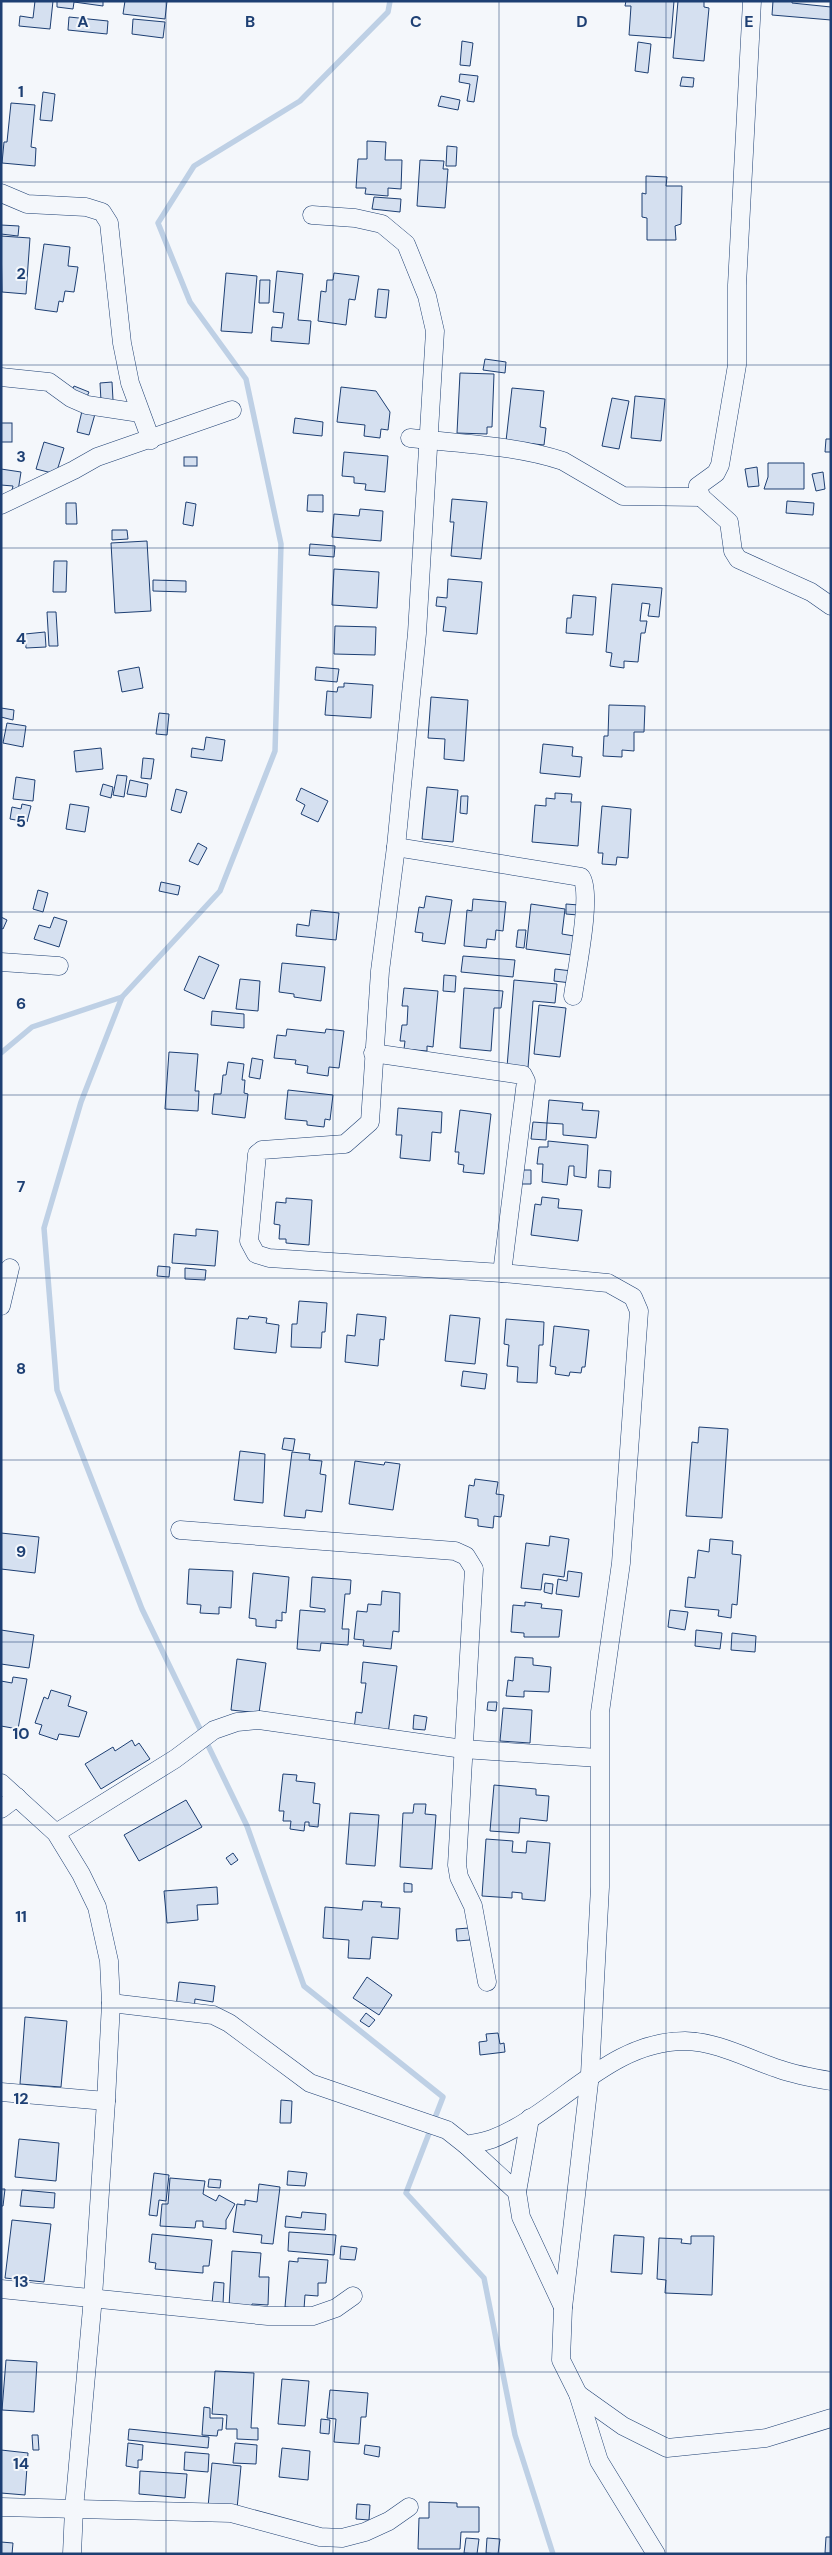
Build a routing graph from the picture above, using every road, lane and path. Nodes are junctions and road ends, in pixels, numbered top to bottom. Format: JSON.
{"nodes":[{"id":1,"x":752,"y":1,"type":"edge"},
{"id":2,"x":1,"y":193,"type":"edge"},
{"id":3,"x":312,"y":215,"type":"dead end"},
{"id":4,"x":1,"y":377,"type":"edge"},
{"id":5,"x":232,"y":410,"type":"dead end"},
{"id":6,"x":140,"y":413,"type":"junction"},
{"id":7,"x":410,"y":438,"type":"dead end"},
{"id":8,"x":152,"y":440,"type":"junction"},
{"id":9,"x":430,"y":440,"type":"junction"},
{"id":10,"x":701,"y":497,"type":"junction"},
{"id":11,"x":1,"y":505,"type":"edge"},
{"id":12,"x":831,"y":606,"type":"edge"},
{"id":13,"x":396,"y":848,"type":"junction"},
{"id":14,"x":1,"y":962,"type":"edge"},
{"id":15,"x":59,"y":966,"type":"dead end"},
{"id":16,"x":573,"y":996,"type":"dead end"},
{"id":17,"x":373,"y":1052,"type":"junction"},
{"id":18,"x":10,"y":1268,"type":"dead end"},
{"id":19,"x":502,"y":1273,"type":"junction"},
{"id":20,"x":1,"y":1306,"type":"edge"},
{"id":21,"x":180,"y":1530,"type":"dead end"},
{"id":22,"x":463,"y":1749,"type":"junction"},
{"id":23,"x":599,"y":1758,"type":"junction"},
{"id":24,"x":1,"y":1783,"type":"edge"},
{"id":25,"x":17,"y":1797,"type":"junction"},
{"id":26,"x":1,"y":1809,"type":"edge"},
{"id":27,"x":56,"y":1834,"type":"junction"},
{"id":28,"x":487,"y":1982,"type":"dead end"},
{"id":29,"x":111,"y":2003,"type":"junction"},
{"id":30,"x":590,"y":2074,"type":"junction"},
{"id":31,"x":831,"y":2081,"type":"edge"},
{"id":32,"x":1,"y":2092,"type":"edge"},
{"id":33,"x":106,"y":2101,"type":"junction"},
{"id":34,"x":530,"y":2118,"type":"junction"},
{"id":35,"x":466,"y":2145,"type":"junction"},
{"id":36,"x":517,"y":2192,"type":"junction"},
{"id":37,"x":1,"y":2289,"type":"edge"},
{"id":38,"x":352,"y":2296,"type":"dead end"},
{"id":39,"x":93,"y":2297,"type":"junction"},
{"id":40,"x":564,"y":2308,"type":"junction"},
{"id":41,"x":578,"y":2394,"type":"junction"},
{"id":42,"x":831,"y":2418,"type":"edge"},
{"id":43,"x":1,"y":2507,"type":"edge"},
{"id":44,"x":409,"y":2508,"type":"dead end"},
{"id":45,"x":74,"y":2509,"type":"junction"},
{"id":46,"x":72,"y":2554,"type":"edge"},
{"id":47,"x":656,"y":2554,"type":"edge"}],
"edges":[{"from":1,"to":10,"type":"street"},
{"from":2,"to":6,"type":"street"},
{"from":3,"to":9,"type":"street"},
{"from":4,"to":6,"type":"street"},
{"from":5,"to":8,"type":"street"},
{"from":6,"to":8,"type":"street"},
{"from":7,"to":9,"type":"street"},
{"from":8,"to":11,"type":"street"},
{"from":9,"to":10,"type":"street"},
{"from":9,"to":13,"type":"street"},
{"from":10,"to":12,"type":"street"},
{"from":13,"to":16,"type":"street"},
{"from":13,"to":17,"type":"street"},
{"from":14,"to":15,"type":"street"},
{"from":17,"to":19,"type":"street"},
{"from":17,"to":19,"type":"street"},
{"from":18,"to":20,"type":"street"},
{"from":19,"to":23,"type":"street"},
{"from":21,"to":22,"type":"street"},
{"from":22,"to":23,"type":"street"},
{"from":22,"to":27,"type":"street"},
{"from":22,"to":28,"type":"street"},
{"from":23,"to":30,"type":"street"},
{"from":24,"to":25,"type":"street"},
{"from":25,"to":26,"type":"street"},
{"from":25,"to":27,"type":"street"},
{"from":27,"to":29,"type":"street"},
{"from":29,"to":33,"type":"street"},
{"from":29,"to":35,"type":"street"},
{"from":30,"to":31,"type":"street"},
{"from":30,"to":34,"type":"street"},
{"from":30,"to":40,"type":"street"},
{"from":32,"to":33,"type":"street"},
{"from":33,"to":39,"type":"street"},
{"from":34,"to":35,"type":"street"},
{"from":34,"to":36,"type":"street"},
{"from":35,"to":36,"type":"street"},
{"from":36,"to":40,"type":"street"},
{"from":37,"to":39,"type":"street"},
{"from":38,"to":39,"type":"street"},
{"from":39,"to":45,"type":"street"},
{"from":40,"to":41,"type":"street"},
{"from":41,"to":42,"type":"street"},
{"from":41,"to":47,"type":"street"},
{"from":43,"to":45,"type":"street"},
{"from":44,"to":45,"type":"street"},
{"from":45,"to":46,"type":"street"}]}
